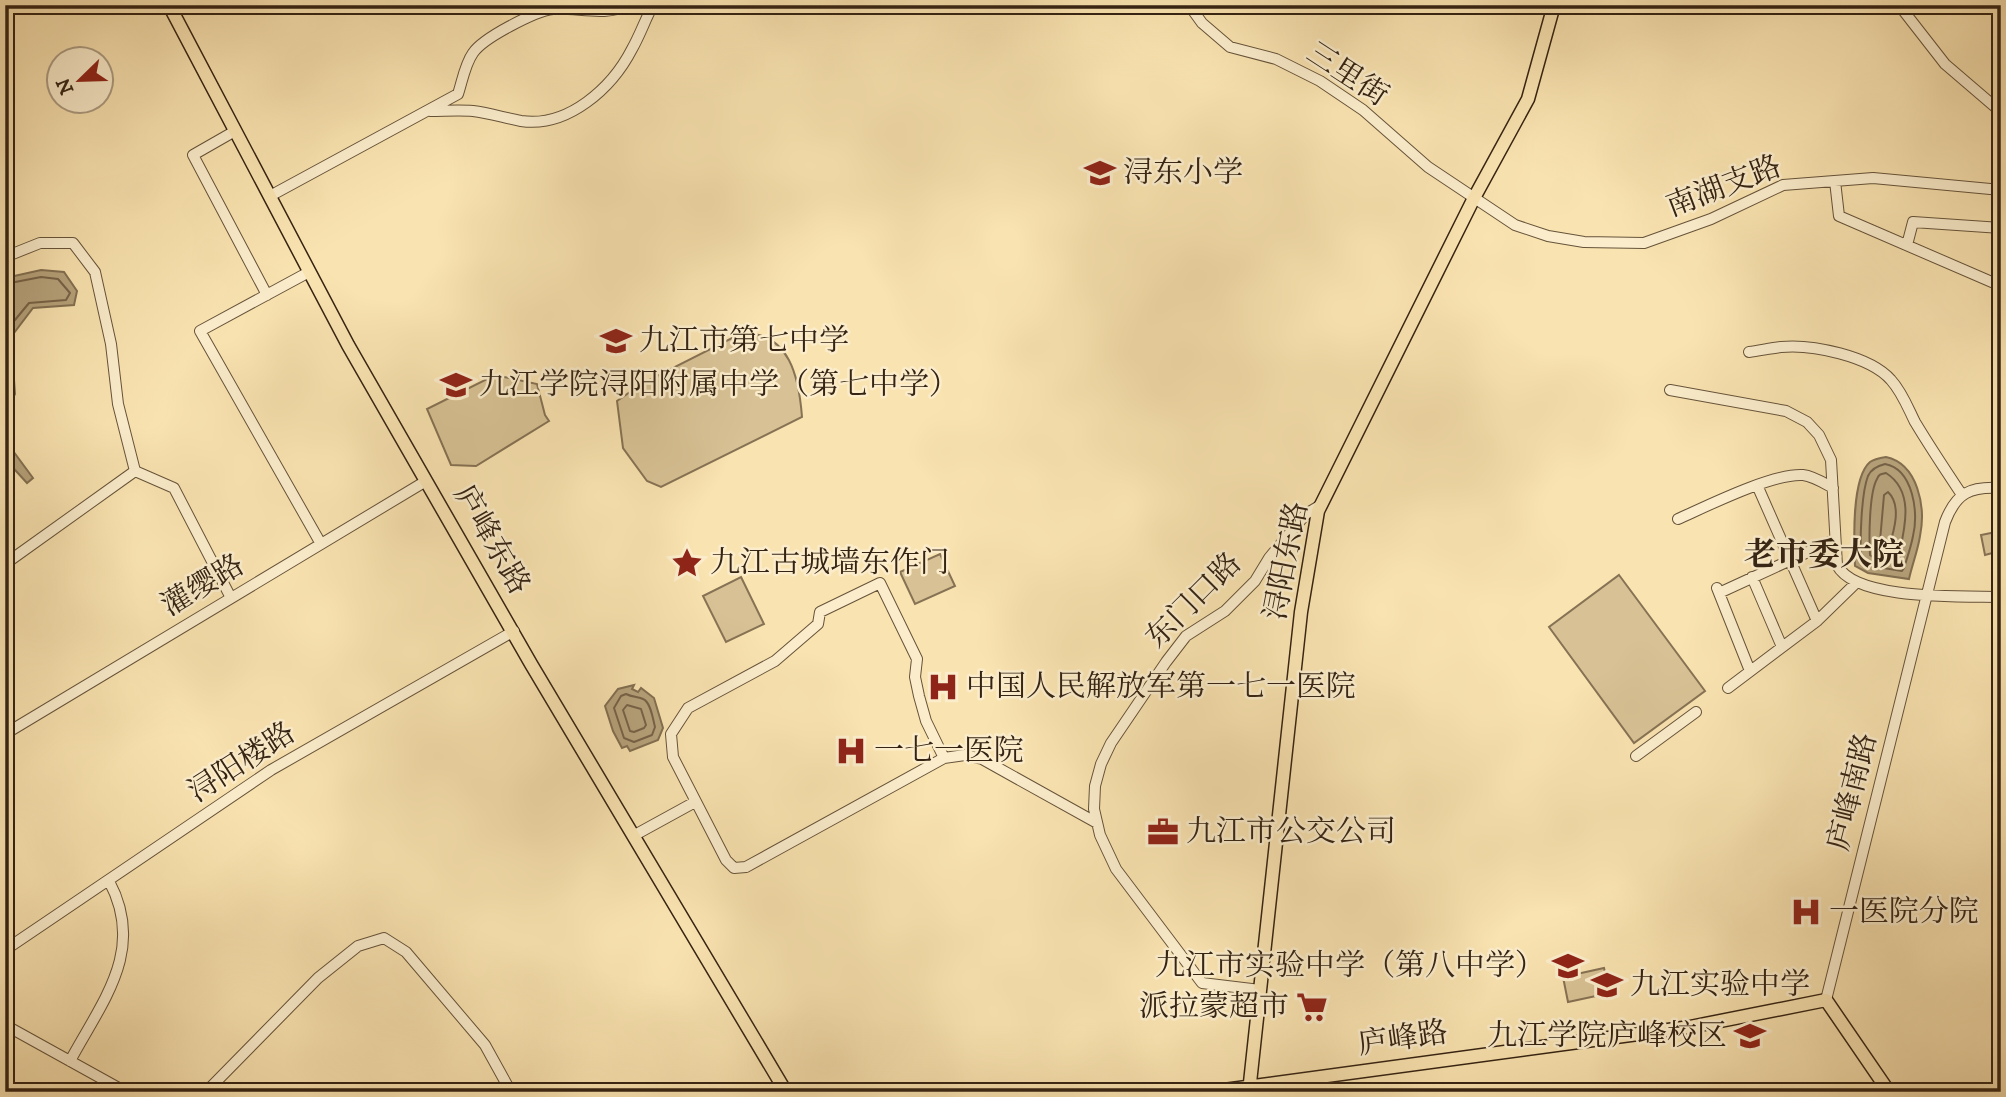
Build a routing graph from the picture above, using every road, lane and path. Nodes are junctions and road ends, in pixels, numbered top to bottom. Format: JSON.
{"nodes":[{"id":1,"x":169,"y":5,"type":"edge"},
{"id":2,"x":628,"y":5,"type":"edge"},
{"id":3,"x":653,"y":5,"type":"edge"},
{"id":4,"x":1189,"y":5,"type":"edge"},
{"id":5,"x":1554,"y":5,"type":"edge"},
{"id":6,"x":1899,"y":5,"type":"edge"},
{"id":7,"x":429,"y":111,"type":"junction"},
{"id":8,"x":2001,"y":112,"type":"edge"},
{"id":9,"x":235,"y":131,"type":"junction"},
{"id":10,"x":1835,"y":181,"type":"junction"},
{"id":11,"x":2001,"y":190,"type":"edge"},
{"id":12,"x":270,"y":197,"type":"junction"},
{"id":13,"x":1474,"y":198,"type":"junction"},
{"id":14,"x":2001,"y":228,"type":"edge"},
{"id":15,"x":1907,"y":245,"type":"junction"},
{"id":16,"x":5,"y":257,"type":"edge"},
{"id":17,"x":309,"y":272,"type":"junction"},
{"id":18,"x":2001,"y":286,"type":"edge"},
{"id":19,"x":267,"y":295,"type":"junction"},
{"id":20,"x":1749,"y":352,"type":"dead end"},
{"id":21,"x":1670,"y":390,"type":"dead end"},
{"id":22,"x":135,"y":471,"type":"junction"},
{"id":23,"x":426,"y":481,"type":"junction"},
{"id":24,"x":1757,"y":485,"type":"junction"},
{"id":25,"x":1833,"y":488,"type":"junction"},
{"id":26,"x":2001,"y":488,"type":"edge"},
{"id":27,"x":1962,"y":495,"type":"junction"},
{"id":28,"x":1321,"y":505,"type":"junction"},
{"id":29,"x":1678,"y":519,"type":"dead end"},
{"id":30,"x":1834,"y":540,"type":"junction"},
{"id":31,"x":321,"y":544,"type":"junction"},
{"id":32,"x":1789,"y":560,"type":"junction"},
{"id":33,"x":5,"y":564,"type":"edge"},
{"id":34,"x":1752,"y":578,"type":"junction"},
{"id":35,"x":1856,"y":583,"type":"junction"},
{"id":36,"x":1927,"y":596,"type":"junction"},
{"id":37,"x":2001,"y":597,"type":"edge"},
{"id":38,"x":231,"y":598,"type":"junction"},
{"id":39,"x":1817,"y":621,"type":"junction"},
{"id":40,"x":514,"y":631,"type":"junction"},
{"id":41,"x":1782,"y":647,"type":"junction"},
{"id":42,"x":1750,"y":671,"type":"junction"},
{"id":43,"x":1728,"y":688,"type":"dead end"},
{"id":44,"x":1696,"y":712,"type":"dead end"},
{"id":45,"x":5,"y":734,"type":"edge"},
{"id":46,"x":1636,"y":756,"type":"dead end"},
{"id":47,"x":944,"y":758,"type":"junction"},
{"id":48,"x":695,"y":802,"type":"junction"},
{"id":49,"x":1097,"y":823,"type":"junction"},
{"id":50,"x":633,"y":836,"type":"junction"},
{"id":51,"x":109,"y":881,"type":"junction"},
{"id":52,"x":5,"y":950,"type":"edge"},
{"id":53,"x":1260,"y":990,"type":"junction"},
{"id":54,"x":1826,"y":1000,"type":"junction"},
{"id":55,"x":5,"y":1025,"type":"edge"},
{"id":56,"x":70,"y":1061,"type":"junction"},
{"id":57,"x":1249,"y":1090,"type":"edge"},
{"id":58,"x":126,"y":1092,"type":"edge"},
{"id":59,"x":206,"y":1092,"type":"edge"},
{"id":60,"x":511,"y":1092,"type":"edge"},
{"id":61,"x":786,"y":1092,"type":"edge"},
{"id":62,"x":1209,"y":1092,"type":"edge"},
{"id":63,"x":1889,"y":1092,"type":"edge"}],
"edges":[{"from":1,"to":9,"type":"main road","name":"庐峰东路"},
{"from":2,"to":7,"type":"street"},
{"from":3,"to":7,"type":"street"},
{"from":4,"to":13,"type":"street","name":"三里街"},
{"from":5,"to":13,"type":"main road","name":"浔阳东路"},
{"from":6,"to":8,"type":"street"},
{"from":7,"to":12,"type":"street"},
{"from":9,"to":12,"type":"main road","name":"庐峰东路"},
{"from":9,"to":19,"type":"street"},
{"from":10,"to":11,"type":"street","name":"南湖支路"},
{"from":10,"to":13,"type":"street","name":"南湖支路"},
{"from":10,"to":15,"type":"street"},
{"from":12,"to":17,"type":"main road","name":"庐峰东路"},
{"from":13,"to":28,"type":"main road","name":"浔阳东路"},
{"from":14,"to":15,"type":"street"},
{"from":15,"to":18,"type":"street"},
{"from":16,"to":22,"type":"street"},
{"from":17,"to":19,"type":"street"},
{"from":17,"to":23,"type":"main road","name":"庐峰东路"},
{"from":19,"to":31,"type":"street"},
{"from":20,"to":27,"type":"street"},
{"from":21,"to":25,"type":"street"},
{"from":22,"to":33,"type":"street"},
{"from":22,"to":38,"type":"street"},
{"from":23,"to":31,"type":"street","name":"灌缨路"},
{"from":23,"to":40,"type":"main road","name":"庐峰东路"},
{"from":24,"to":25,"type":"street"},
{"from":24,"to":29,"type":"street"},
{"from":24,"to":32,"type":"street"},
{"from":25,"to":30,"type":"street"},
{"from":26,"to":27,"type":"street"},
{"from":27,"to":36,"type":"street","name":"庐峰南路"},
{"from":28,"to":49,"type":"street","name":"东门口路"},
{"from":28,"to":53,"type":"main road","name":"浔阳东路"},
{"from":30,"to":32,"type":"street"},
{"from":30,"to":35,"type":"street"},
{"from":31,"to":38,"type":"street","name":"灌缨路"},
{"from":32,"to":34,"type":"street"},
{"from":32,"to":39,"type":"street"},
{"from":34,"to":41,"type":"street"},
{"from":34,"to":42,"type":"street"},
{"from":35,"to":36,"type":"street"},
{"from":35,"to":39,"type":"street"},
{"from":36,"to":37,"type":"street"},
{"from":36,"to":54,"type":"street","name":"庐峰南路"},
{"from":38,"to":45,"type":"street","name":"灌缨路"},
{"from":39,"to":41,"type":"street"},
{"from":40,"to":50,"type":"main road","name":"庐峰东路"},
{"from":40,"to":51,"type":"street","name":"浔阳楼路"},
{"from":41,"to":42,"type":"street"},
{"from":42,"to":43,"type":"street"},
{"from":44,"to":46,"type":"street"},
{"from":47,"to":48,"type":"street"},
{"from":47,"to":48,"type":"street"},
{"from":47,"to":49,"type":"street"},
{"from":48,"to":50,"type":"street"},
{"from":49,"to":53,"type":"street","name":"东门口路"},
{"from":50,"to":61,"type":"main road","name":"庐峰东路"},
{"from":51,"to":52,"type":"street","name":"浔阳楼路"},
{"from":51,"to":56,"type":"street"},
{"from":53,"to":57,"type":"main road","name":"浔阳东路"},
{"from":54,"to":57,"type":"main road","name":"庐峰路"},
{"from":54,"to":63,"type":"main road"},
{"from":55,"to":56,"type":"street"},
{"from":56,"to":58,"type":"street"},
{"from":57,"to":62,"type":"main road","name":"庐峰路"},
{"from":59,"to":60,"type":"street"}]}
